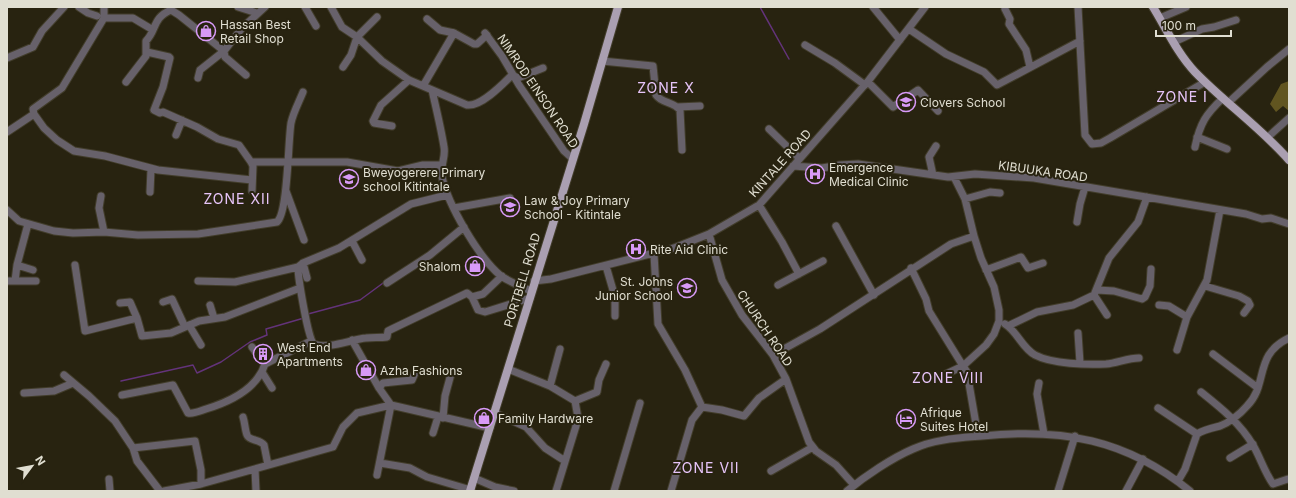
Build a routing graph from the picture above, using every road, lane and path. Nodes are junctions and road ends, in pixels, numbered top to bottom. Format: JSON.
{"nodes":[{"id":1,"x":64,"y":7,"type":"edge"},
{"id":2,"x":79,"y":7,"type":"edge"},
{"id":3,"x":104,"y":7,"type":"edge"},
{"id":4,"x":238,"y":7,"type":"edge"},
{"id":5,"x":265,"y":7,"type":"edge"},
{"id":6,"x":305,"y":7,"type":"edge"},
{"id":7,"x":331,"y":7,"type":"edge"},
{"id":8,"x":618,"y":7,"type":"edge"},
{"id":9,"x":874,"y":7,"type":"edge"},
{"id":10,"x":925,"y":7,"type":"edge"},
{"id":11,"x":1078,"y":7,"type":"edge"},
{"id":12,"x":1153,"y":7,"type":"edge"},
{"id":13,"x":1186,"y":7,"type":"edge"},
{"id":14,"x":1005,"y":9,"type":"dead end"},
{"id":15,"x":257,"y":13,"type":"junction"},
{"id":16,"x":100,"y":17,"type":"junction"},
{"id":17,"x":377,"y":17,"type":"dead end"},
{"id":18,"x":1160,"y":18,"type":"junction"},
{"id":19,"x":426,"y":19,"type":"dead end"},
{"id":20,"x":1236,"y":20,"type":"dead end"},
{"id":21,"x":316,"y":26,"type":"dead end"},
{"id":22,"x":909,"y":29,"type":"junction"},
{"id":23,"x":153,"y":30,"type":"junction"},
{"id":24,"x":454,"y":33,"type":"junction"},
{"id":25,"x":357,"y":37,"type":"junction"},
{"id":26,"x":900,"y":40,"type":"junction"},
{"id":27,"x":1080,"y":41,"type":"junction"},
{"id":28,"x":1174,"y":42,"type":"junction"},
{"id":29,"x":805,"y":45,"type":"dead end"},
{"id":30,"x":1289,"y":49,"type":"edge"},
{"id":31,"x":147,"y":52,"type":"junction"},
{"id":32,"x":224,"y":52,"type":"junction"},
{"id":33,"x":7,"y":58,"type":"edge"},
{"id":34,"x":602,"y":61,"type":"junction"},
{"id":35,"x":343,"y":67,"type":"dead end"},
{"id":36,"x":1030,"y":67,"type":"junction"},
{"id":37,"x":543,"y":68,"type":"dead end"},
{"id":38,"x":512,"y":75,"type":"junction"},
{"id":39,"x":246,"y":76,"type":"dead end"},
{"id":40,"x":198,"y":78,"type":"dead end"},
{"id":41,"x":409,"y":80,"type":"junction"},
{"id":42,"x":126,"y":82,"type":"dead end"},
{"id":43,"x":1205,"y":82,"type":"junction"},
{"id":44,"x":866,"y":83,"type":"junction"},
{"id":45,"x":423,"y":86,"type":"junction"},
{"id":46,"x":432,"y":90,"type":"junction"},
{"id":47,"x":303,"y":92,"type":"dead end"},
{"id":48,"x":1226,"y":100,"type":"junction"},
{"id":49,"x":677,"y":106,"type":"junction"},
{"id":50,"x":700,"y":106,"type":"dead end"},
{"id":51,"x":938,"y":111,"type":"dead end"},
{"id":52,"x":34,"y":114,"type":"junction"},
{"id":53,"x":1289,"y":118,"type":"edge"},
{"id":54,"x":182,"y":120,"type":"junction"},
{"id":55,"x":392,"y":126,"type":"dead end"},
{"id":56,"x":769,"y":129,"type":"dead end"},
{"id":57,"x":7,"y":132,"type":"edge"},
{"id":58,"x":176,"y":135,"type":"dead end"},
{"id":59,"x":1197,"y":137,"type":"junction"},
{"id":60,"x":1268,"y":137,"type":"junction"},
{"id":61,"x":936,"y":146,"type":"dead end"},
{"id":62,"x":1195,"y":147,"type":"dead end"},
{"id":63,"x":1227,"y":149,"type":"dead end"},
{"id":64,"x":682,"y":150,"type":"dead end"},
{"id":65,"x":799,"y":158,"type":"junction"},
{"id":66,"x":573,"y":159,"type":"junction"},
{"id":67,"x":1289,"y":160,"type":"edge"},
{"id":68,"x":251,"y":162,"type":"junction"},
{"id":69,"x":289,"y":162,"type":"junction"},
{"id":70,"x":440,"y":165,"type":"junction"},
{"id":71,"x":793,"y":166,"type":"junction"},
{"id":72,"x":151,"y":169,"type":"junction"},
{"id":73,"x":933,"y":175,"type":"junction"},
{"id":74,"x":954,"y":177,"type":"junction"},
{"id":75,"x":252,"y":180,"type":"junction"},
{"id":76,"x":1085,"y":187,"type":"junction"},
{"id":77,"x":252,"y":191,"type":"dead end"},
{"id":78,"x":286,"y":191,"type":"junction"},
{"id":79,"x":150,"y":192,"type":"dead end"},
{"id":80,"x":1000,"y":193,"type":"dead end"},
{"id":81,"x":448,"y":195,"type":"junction"},
{"id":82,"x":101,"y":196,"type":"dead end"},
{"id":83,"x":1147,"y":197,"type":"junction"},
{"id":84,"x":510,"y":198,"type":"dead end"},
{"id":85,"x":966,"y":199,"type":"junction"},
{"id":86,"x":759,"y":205,"type":"junction"},
{"id":87,"x":454,"y":208,"type":"junction"},
{"id":88,"x":7,"y":210,"type":"edge"},
{"id":89,"x":1220,"y":210,"type":"junction"},
{"id":90,"x":1077,"y":222,"type":"dead end"},
{"id":91,"x":28,"y":224,"type":"junction"},
{"id":92,"x":1289,"y":224,"type":"edge"},
{"id":93,"x":836,"y":226,"type":"dead end"},
{"id":94,"x":464,"y":227,"type":"junction"},
{"id":95,"x":104,"y":232,"type":"junction"},
{"id":96,"x":709,"y":234,"type":"junction"},
{"id":97,"x":974,"y":236,"type":"junction"},
{"id":98,"x":304,"y":240,"type":"dead end"},
{"id":99,"x":352,"y":241,"type":"junction"},
{"id":100,"x":654,"y":254,"type":"junction"},
{"id":101,"x":362,"y":260,"type":"dead end"},
{"id":102,"x":823,"y":261,"type":"dead end"},
{"id":103,"x":1043,"y":263,"type":"dead end"},
{"id":104,"x":17,"y":265,"type":"junction"},
{"id":105,"x":75,"y":265,"type":"dead end"},
{"id":106,"x":301,"y":265,"type":"junction"},
{"id":107,"x":606,"y":266,"type":"junction"},
{"id":108,"x":912,"y":268,"type":"junction"},
{"id":109,"x":1151,"y":269,"type":"dead end"},
{"id":110,"x":33,"y":270,"type":"dead end"},
{"id":111,"x":986,"y":270,"type":"junction"},
{"id":112,"x":799,"y":274,"type":"junction"},
{"id":113,"x":502,"y":276,"type":"junction"},
{"id":114,"x":307,"y":278,"type":"dead end"},
{"id":115,"x":534,"y":280,"type":"junction"},
{"id":116,"x":11,"y":281,"type":"edge"},
{"id":117,"x":36,"y":281,"type":"dead end"},
{"id":118,"x":198,"y":281,"type":"dead end"},
{"id":119,"x":387,"y":283,"type":"dead end"},
{"id":120,"x":778,"y":285,"type":"dead end"},
{"id":121,"x":1205,"y":286,"type":"junction"},
{"id":122,"x":300,"y":288,"type":"junction"},
{"id":123,"x":1096,"y":293,"type":"junction"},
{"id":124,"x":530,"y":294,"type":"junction"},
{"id":125,"x":874,"y":295,"type":"junction"},
{"id":126,"x":472,"y":297,"type":"junction"},
{"id":127,"x":163,"y":302,"type":"dead end"},
{"id":128,"x":120,"y":303,"type":"dead end"},
{"id":129,"x":210,"y":305,"type":"dead end"},
{"id":130,"x":1159,"y":305,"type":"dead end"},
{"id":131,"x":1244,"y":313,"type":"dead end"},
{"id":132,"x":1107,"y":315,"type":"dead end"},
{"id":133,"x":615,"y":316,"type":"dead end"},
{"id":134,"x":1187,"y":317,"type":"junction"},
{"id":135,"x":137,"y":318,"type":"junction"},
{"id":136,"x":214,"y":318,"type":"junction"},
{"id":137,"x":999,"y":321,"type":"junction"},
{"id":138,"x":187,"y":326,"type":"junction"},
{"id":139,"x":1008,"y":326,"type":"junction"},
{"id":140,"x":1078,"y":333,"type":"dead end"},
{"id":141,"x":1289,"y":338,"type":"edge"},
{"id":142,"x":352,"y":340,"type":"junction"},
{"id":143,"x":312,"y":342,"type":"junction"},
{"id":144,"x":201,"y":345,"type":"dead end"},
{"id":145,"x":252,"y":348,"type":"dead end"},
{"id":146,"x":560,"y":349,"type":"dead end"},
{"id":147,"x":1177,"y":350,"type":"dead end"},
{"id":148,"x":1213,"y":354,"type":"dead end"},
{"id":149,"x":773,"y":355,"type":"junction"},
{"id":150,"x":1139,"y":358,"type":"dead end"},
{"id":151,"x":1080,"y":363,"type":"junction"},
{"id":152,"x":265,"y":364,"type":"junction"},
{"id":153,"x":606,"y":364,"type":"dead end"},
{"id":154,"x":963,"y":366,"type":"junction"},
{"id":155,"x":508,"y":369,"type":"junction"},
{"id":156,"x":262,"y":372,"type":"junction"},
{"id":157,"x":430,"y":372,"type":"dead end"},
{"id":158,"x":451,"y":374,"type":"dead end"},
{"id":159,"x":946,"y":374,"type":"dead end"},
{"id":160,"x":64,"y":375,"type":"dead end"},
{"id":161,"x":786,"y":379,"type":"junction"},
{"id":162,"x":73,"y":383,"type":"junction"},
{"id":163,"x":1040,"y":383,"type":"dead end"},
{"id":164,"x":550,"y":386,"type":"junction"},
{"id":165,"x":272,"y":388,"type":"dead end"},
{"id":166,"x":379,"y":388,"type":"junction"},
{"id":167,"x":1258,"y":388,"type":"junction"},
{"id":168,"x":1201,"y":392,"type":"dead end"},
{"id":169,"x":24,"y":393,"type":"dead end"},
{"id":170,"x":122,"y":395,"type":"dead end"},
{"id":171,"x":575,"y":402,"type":"junction"},
{"id":172,"x":640,"y":403,"type":"dead end"},
{"id":173,"x":391,"y":405,"type":"junction"},
{"id":174,"x":702,"y":407,"type":"junction"},
{"id":175,"x":1158,"y":408,"type":"dead end"},
{"id":176,"x":495,"y":413,"type":"junction"},
{"id":177,"x":243,"y":417,"type":"dead end"},
{"id":178,"x":440,"y":418,"type":"junction"},
{"id":179,"x":1233,"y":418,"type":"junction"},
{"id":180,"x":490,"y":428,"type":"junction"},
{"id":181,"x":433,"y":433,"type":"dead end"},
{"id":182,"x":1044,"y":434,"type":"junction"},
{"id":183,"x":1197,"y":434,"type":"junction"},
{"id":184,"x":978,"y":436,"type":"junction"},
{"id":185,"x":1075,"y":436,"type":"junction"},
{"id":186,"x":1253,"y":444,"type":"junction"},
{"id":187,"x":133,"y":448,"type":"junction"},
{"id":188,"x":813,"y":448,"type":"junction"},
{"id":189,"x":1230,"y":458,"type":"dead end"},
{"id":190,"x":1143,"y":459,"type":"junction"},
{"id":191,"x":565,"y":461,"type":"junction"},
{"id":192,"x":380,"y":463,"type":"junction"},
{"id":193,"x":268,"y":465,"type":"junction"},
{"id":194,"x":255,"y":469,"type":"junction"},
{"id":195,"x":771,"y":471,"type":"dead end"},
{"id":196,"x":377,"y":475,"type":"dead end"},
{"id":197,"x":474,"y":478,"type":"junction"},
{"id":198,"x":109,"y":479,"type":"dead end"},
{"id":199,"x":1289,"y":480,"type":"edge"},
{"id":200,"x":1178,"y":481,"type":"junction"},
{"id":201,"x":201,"y":484,"type":"junction"},
{"id":202,"x":854,"y":485,"type":"junction"},
{"id":203,"x":470,"y":490,"type":"edge"},
{"id":204,"x":110,"y":491,"type":"edge"},
{"id":205,"x":160,"y":491,"type":"edge"},
{"id":206,"x":164,"y":491,"type":"edge"},
{"id":207,"x":256,"y":491,"type":"edge"},
{"id":208,"x":514,"y":491,"type":"edge"},
{"id":209,"x":556,"y":491,"type":"edge"},
{"id":210,"x":614,"y":491,"type":"edge"},
{"id":211,"x":671,"y":491,"type":"edge"},
{"id":212,"x":846,"y":491,"type":"edge"},
{"id":213,"x":1058,"y":491,"type":"edge"},
{"id":214,"x":1126,"y":491,"type":"edge"},
{"id":215,"x":1190,"y":491,"type":"edge"}],
"edges":[{"from":1,"to":33,"type":"street"},
{"from":2,"to":16,"type":"street"},
{"from":3,"to":16,"type":"street"},
{"from":4,"to":15,"type":"street"},
{"from":5,"to":15,"type":"street"},
{"from":6,"to":21,"type":"street"},
{"from":7,"to":25,"type":"street"},
{"from":8,"to":34,"type":"main road","name":"PORTBELL ROAD"},
{"from":9,"to":26,"type":"street"},
{"from":10,"to":22,"type":"street","name":"KINTALE ROAD"},
{"from":11,"to":27,"type":"street"},
{"from":12,"to":18,"type":"main road"},
{"from":13,"to":18,"type":"street"},
{"from":14,"to":36,"type":"street"},
{"from":15,"to":32,"type":"street"},
{"from":16,"to":23,"type":"street"},
{"from":16,"to":52,"type":"street"},
{"from":17,"to":25,"type":"street"},
{"from":18,"to":28,"type":"main road"},
{"from":19,"to":24,"type":"street"},
{"from":20,"to":28,"type":"street"},
{"from":22,"to":26,"type":"street","name":"KINTALE ROAD"},
{"from":22,"to":36,"type":"street"},
{"from":23,"to":31,"type":"street"},
{"from":23,"to":32,"type":"street"},
{"from":24,"to":38,"type":"street","name":"NIMROD EINSON ROAD"},
{"from":24,"to":45,"type":"street"},
{"from":25,"to":35,"type":"street"},
{"from":25,"to":41,"type":"street"},
{"from":26,"to":44,"type":"street","name":"KINTALE ROAD"},
{"from":27,"to":36,"type":"street"},
{"from":27,"to":43,"type":"street"},
{"from":28,"to":43,"type":"main road"},
{"from":29,"to":44,"type":"street"},
{"from":30,"to":48,"type":"street"},
{"from":31,"to":42,"type":"street"},
{"from":31,"to":54,"type":"street"},
{"from":32,"to":39,"type":"street"},
{"from":32,"to":40,"type":"street"},
{"from":34,"to":49,"type":"street"},
{"from":34,"to":66,"type":"main road","name":"PORTBELL ROAD"},
{"from":37,"to":38,"type":"street"},
{"from":38,"to":46,"type":"street"},
{"from":38,"to":66,"type":"street","name":"NIMROD EINSON ROAD"},
{"from":41,"to":45,"type":"street"},
{"from":41,"to":55,"type":"street"},
{"from":43,"to":48,"type":"main road"},
{"from":44,"to":51,"type":"street"},
{"from":44,"to":65,"type":"street","name":"KINTALE ROAD"},
{"from":45,"to":46,"type":"street"},
{"from":46,"to":70,"type":"street"},
{"from":47,"to":69,"type":"street"},
{"from":48,"to":59,"type":"street"},
{"from":48,"to":60,"type":"main road"},
{"from":49,"to":50,"type":"street"},
{"from":49,"to":64,"type":"street"},
{"from":52,"to":57,"type":"street"},
{"from":52,"to":72,"type":"street"},
{"from":53,"to":60,"type":"street"},
{"from":54,"to":58,"type":"street"},
{"from":54,"to":68,"type":"street"},
{"from":56,"to":65,"type":"street"},
{"from":59,"to":62,"type":"street"},
{"from":59,"to":63,"type":"street"},
{"from":60,"to":67,"type":"main road"},
{"from":61,"to":73,"type":"street"},
{"from":65,"to":71,"type":"street","name":"KINTALE ROAD"},
{"from":66,"to":115,"type":"main road","name":"PORTBELL ROAD"},
{"from":68,"to":69,"type":"street"},
{"from":68,"to":75,"type":"street"},
{"from":69,"to":70,"type":"street"},
{"from":69,"to":78,"type":"street"},
{"from":70,"to":81,"type":"street"},
{"from":71,"to":73,"type":"street","name":"KIBUUKA ROAD"},
{"from":71,"to":86,"type":"street","name":"KINTALE ROAD"},
{"from":72,"to":75,"type":"street"},
{"from":72,"to":79,"type":"street"},
{"from":73,"to":74,"type":"street","name":"KIBUUKA ROAD"},
{"from":74,"to":76,"type":"street","name":"KIBUUKA ROAD"},
{"from":74,"to":85,"type":"street"},
{"from":75,"to":77,"type":"street"},
{"from":76,"to":83,"type":"street","name":"KIBUUKA ROAD"},
{"from":76,"to":90,"type":"street"},
{"from":78,"to":95,"type":"street"},
{"from":78,"to":98,"type":"street"},
{"from":80,"to":85,"type":"street"},
{"from":81,"to":87,"type":"street"},
{"from":81,"to":99,"type":"street"},
{"from":82,"to":95,"type":"street"},
{"from":83,"to":89,"type":"street","name":"KIBUUKA ROAD"},
{"from":83,"to":123,"type":"street"},
{"from":84,"to":87,"type":"street"},
{"from":85,"to":97,"type":"street"},
{"from":86,"to":96,"type":"street","name":"KINTALE ROAD"},
{"from":86,"to":112,"type":"street"},
{"from":87,"to":94,"type":"street"},
{"from":88,"to":91,"type":"street"},
{"from":89,"to":92,"type":"street","name":"KIBUUKA ROAD"},
{"from":89,"to":121,"type":"street"},
{"from":91,"to":95,"type":"street"},
{"from":91,"to":104,"type":"street"},
{"from":93,"to":125,"type":"street"},
{"from":94,"to":113,"type":"street"},
{"from":94,"to":119,"type":"street"},
{"from":96,"to":100,"type":"street","name":"KINTALE ROAD"},
{"from":96,"to":149,"type":"street","name":"CHURCH ROAD"},
{"from":97,"to":108,"type":"street"},
{"from":97,"to":111,"type":"street"},
{"from":99,"to":101,"type":"street"},
{"from":99,"to":106,"type":"street"},
{"from":100,"to":107,"type":"street","name":"KINTALE ROAD"},
{"from":100,"to":174,"type":"street"},
{"from":102,"to":112,"type":"street"},
{"from":103,"to":111,"type":"street"},
{"from":104,"to":110,"type":"street"},
{"from":104,"to":116,"type":"street"},
{"from":105,"to":135,"type":"street"},
{"from":106,"to":114,"type":"street"},
{"from":106,"to":118,"type":"street"},
{"from":106,"to":122,"type":"street"},
{"from":107,"to":115,"type":"street","name":"KINTALE ROAD"},
{"from":107,"to":133,"type":"street"},
{"from":108,"to":125,"type":"street"},
{"from":108,"to":154,"type":"street"},
{"from":109,"to":123,"type":"street"},
{"from":111,"to":137,"type":"street"},
{"from":112,"to":120,"type":"street"},
{"from":113,"to":124,"type":"street"},
{"from":113,"to":126,"type":"street"},
{"from":115,"to":124,"type":"main road","name":"PORTBELL ROAD"},
{"from":116,"to":117,"type":"street"},
{"from":121,"to":131,"type":"street"},
{"from":121,"to":134,"type":"street"},
{"from":122,"to":136,"type":"street"},
{"from":122,"to":143,"type":"street"},
{"from":123,"to":132,"type":"street"},
{"from":123,"to":139,"type":"street"},
{"from":124,"to":126,"type":"street"},
{"from":124,"to":155,"type":"main road","name":"PORTBELL ROAD"},
{"from":125,"to":149,"type":"street"},
{"from":126,"to":142,"type":"street"},
{"from":127,"to":138,"type":"street"},
{"from":128,"to":135,"type":"street"},
{"from":129,"to":136,"type":"street"},
{"from":130,"to":134,"type":"street"},
{"from":134,"to":147,"type":"street"},
{"from":135,"to":138,"type":"street"},
{"from":136,"to":138,"type":"street"},
{"from":137,"to":139,"type":"street"},
{"from":137,"to":154,"type":"street"},
{"from":138,"to":144,"type":"street"},
{"from":139,"to":151,"type":"street"},
{"from":140,"to":151,"type":"street"},
{"from":141,"to":167,"type":"street"},
{"from":142,"to":143,"type":"street"},
{"from":142,"to":166,"type":"street"},
{"from":143,"to":152,"type":"street"},
{"from":145,"to":152,"type":"street"},
{"from":146,"to":164,"type":"street"},
{"from":148,"to":167,"type":"street"},
{"from":149,"to":161,"type":"street","name":"CHURCH ROAD"},
{"from":150,"to":151,"type":"street"},
{"from":152,"to":156,"type":"street"},
{"from":153,"to":171,"type":"street"},
{"from":154,"to":159,"type":"street"},
{"from":154,"to":184,"type":"street"},
{"from":155,"to":164,"type":"street"},
{"from":155,"to":176,"type":"main road","name":"PORTBELL ROAD"},
{"from":156,"to":165,"type":"street"},
{"from":156,"to":170,"type":"street"},
{"from":157,"to":166,"type":"street"},
{"from":158,"to":178,"type":"street"},
{"from":160,"to":162,"type":"street"},
{"from":161,"to":174,"type":"street"},
{"from":161,"to":188,"type":"street","name":"CHURCH ROAD"},
{"from":162,"to":169,"type":"street"},
{"from":162,"to":187,"type":"street"},
{"from":163,"to":182,"type":"street"},
{"from":164,"to":171,"type":"street"},
{"from":166,"to":173,"type":"street"},
{"from":167,"to":179,"type":"street"},
{"from":168,"to":179,"type":"street"},
{"from":171,"to":191,"type":"street"},
{"from":172,"to":210,"type":"street"},
{"from":173,"to":178,"type":"street"},
{"from":173,"to":192,"type":"street"},
{"from":173,"to":193,"type":"street"},
{"from":174,"to":211,"type":"street"},
{"from":175,"to":183,"type":"street"},
{"from":176,"to":180,"type":"main road","name":"PORTBELL ROAD"},
{"from":176,"to":191,"type":"street"},
{"from":177,"to":193,"type":"street"},
{"from":178,"to":180,"type":"street"},
{"from":178,"to":181,"type":"street"},
{"from":179,"to":183,"type":"street"},
{"from":179,"to":186,"type":"street"},
{"from":180,"to":197,"type":"main road","name":"PORTBELL ROAD"},
{"from":182,"to":184,"type":"street"},
{"from":182,"to":185,"type":"street"},
{"from":183,"to":200,"type":"street"},
{"from":184,"to":202,"type":"street"},
{"from":185,"to":190,"type":"street"},
{"from":185,"to":213,"type":"street"},
{"from":186,"to":189,"type":"street"},
{"from":186,"to":199,"type":"street"},
{"from":187,"to":201,"type":"street"},
{"from":187,"to":205,"type":"street"},
{"from":188,"to":195,"type":"street"},
{"from":188,"to":202,"type":"street","name":"CHURCH ROAD"},
{"from":190,"to":200,"type":"street"},
{"from":190,"to":214,"type":"street"},
{"from":191,"to":209,"type":"street"},
{"from":192,"to":196,"type":"street"},
{"from":192,"to":203,"type":"street"},
{"from":193,"to":194,"type":"street"},
{"from":194,"to":201,"type":"street"},
{"from":194,"to":207,"type":"street"},
{"from":197,"to":203,"type":"main road","name":"PORTBELL ROAD"},
{"from":197,"to":208,"type":"street"},
{"from":198,"to":204,"type":"street"},
{"from":200,"to":215,"type":"street"},
{"from":201,"to":206,"type":"street"},
{"from":202,"to":212,"type":"street"}]}
